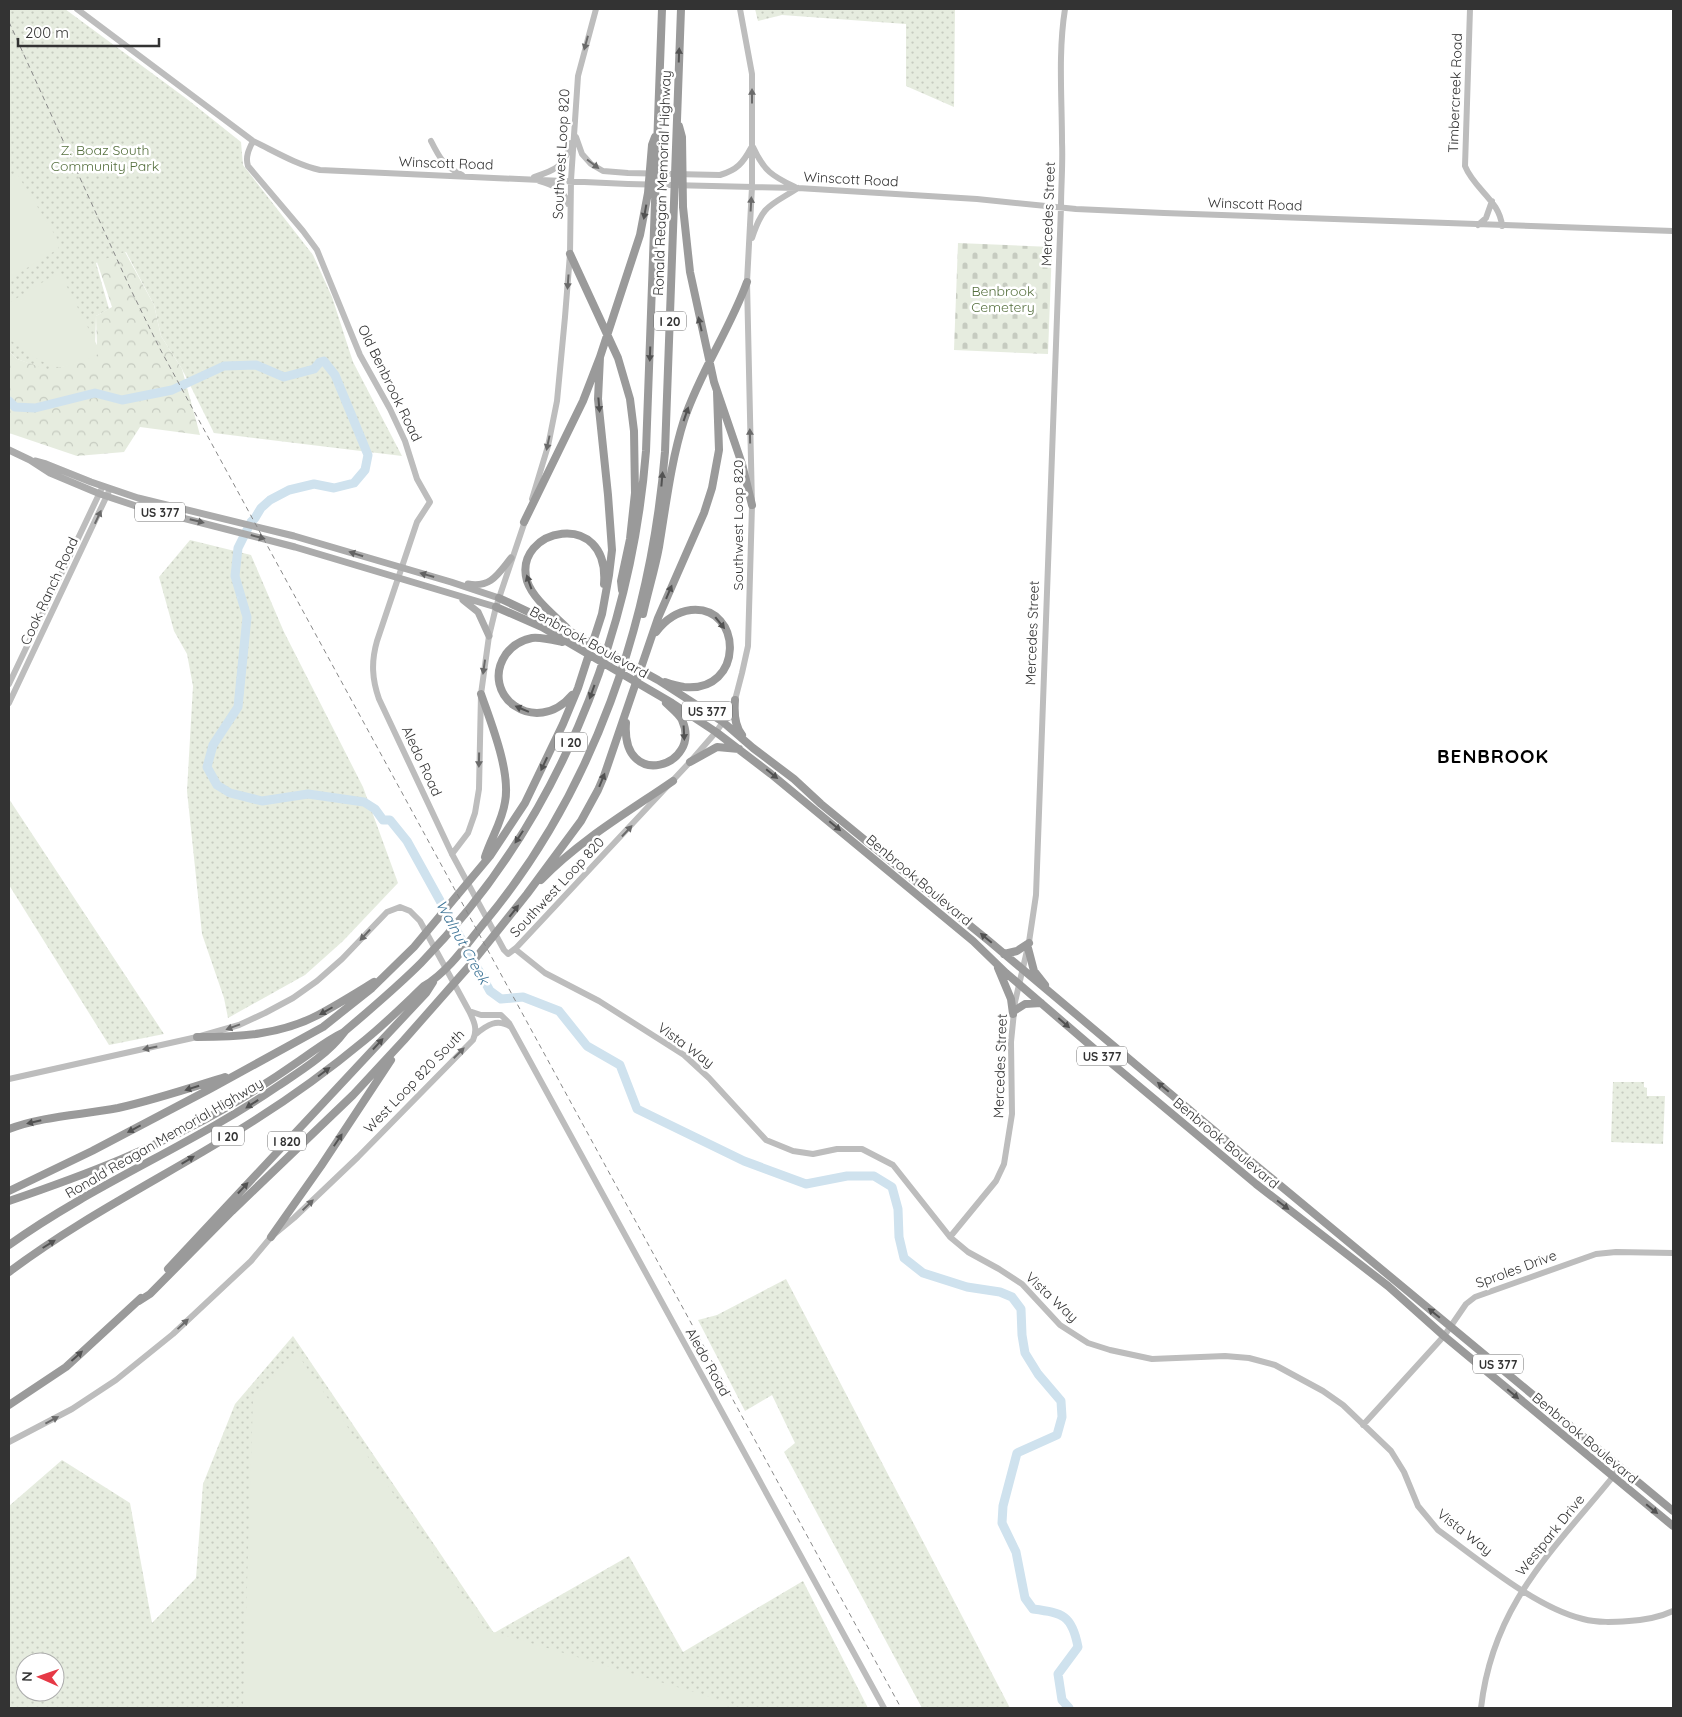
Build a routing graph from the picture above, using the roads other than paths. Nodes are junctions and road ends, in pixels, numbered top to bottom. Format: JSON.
{"nodes":[{"id":1,"x":76,"y":9,"type":"edge"},
{"id":2,"x":596,"y":9,"type":"edge"},
{"id":3,"x":662,"y":9,"type":"edge"},
{"id":4,"x":681,"y":9,"type":"edge"},
{"id":5,"x":740,"y":9,"type":"edge"},
{"id":6,"x":1065,"y":9,"type":"edge"},
{"id":7,"x":1470,"y":9,"type":"edge"},
{"id":8,"x":677,"y":119,"type":"junction"},
{"id":9,"x":658,"y":130,"type":"junction"},
{"id":10,"x":574,"y":133,"type":"junction"},
{"id":11,"x":253,"y":141,"type":"junction"},
{"id":12,"x":431,"y":141,"type":"dead end"},
{"id":13,"x":752,"y":144,"type":"junction"},
{"id":14,"x":466,"y":177,"type":"junction"},
{"id":15,"x":530,"y":178,"type":"junction"},
{"id":16,"x":571,"y":180,"type":"junction"},
{"id":17,"x":752,"y":187,"type":"junction"},
{"id":18,"x":798,"y":188,"type":"junction"},
{"id":19,"x":1492,"y":201,"type":"junction"},
{"id":20,"x":1061,"y":207,"type":"junction"},
{"id":21,"x":570,"y":214,"type":"junction"},
{"id":22,"x":1478,"y":225,"type":"junction"},
{"id":23,"x":1502,"y":226,"type":"junction"},
{"id":24,"x":1673,"y":231,"type":"edge"},
{"id":25,"x":749,"y":246,"type":"junction"},
{"id":26,"x":570,"y":254,"type":"junction"},
{"id":27,"x":747,"y":282,"type":"junction"},
{"id":28,"x":600,"y":357,"type":"junction"},
{"id":29,"x":717,"y":392,"type":"junction"},
{"id":30,"x":9,"y":450,"type":"edge"},
{"id":31,"x":105,"y":491,"type":"junction"},
{"id":32,"x":752,"y":505,"type":"junction"},
{"id":33,"x":524,"y":522,"type":"junction"},
{"id":34,"x":512,"y":558,"type":"junction"},
{"id":35,"x":402,"y":568,"type":"junction"},
{"id":36,"x":399,"y":578,"type":"junction"},
{"id":37,"x":451,"y":582,"type":"junction"},
{"id":38,"x":455,"y":594,"type":"junction"},
{"id":39,"x":623,"y":596,"type":"junction"},
{"id":40,"x":499,"y":598,"type":"junction"},
{"id":41,"x":496,"y":607,"type":"junction"},
{"id":42,"x":602,"y":614,"type":"junction"},
{"id":43,"x":634,"y":630,"type":"junction"},
{"id":44,"x":574,"y":634,"type":"junction"},
{"id":45,"x":489,"y":636,"type":"junction"},
{"id":46,"x":652,"y":638,"type":"junction"},
{"id":47,"x":567,"y":643,"type":"junction"},
{"id":48,"x":658,"y":680,"type":"junction"},
{"id":49,"x":9,"y":684,"type":"edge"},
{"id":50,"x":578,"y":688,"type":"junction"},
{"id":51,"x":656,"y":693,"type":"junction"},
{"id":52,"x":481,"y":694,"type":"junction"},
{"id":53,"x":735,"y":700,"type":"junction"},
{"id":54,"x":9,"y":703,"type":"edge"},
{"id":55,"x":626,"y":714,"type":"junction"},
{"id":56,"x":724,"y":722,"type":"junction"},
{"id":57,"x":716,"y":732,"type":"junction"},
{"id":58,"x":753,"y":748,"type":"junction"},
{"id":59,"x":740,"y":749,"type":"junction"},
{"id":60,"x":690,"y":762,"type":"junction"},
{"id":61,"x":673,"y":781,"type":"junction"},
{"id":62,"x":873,"y":853,"type":"junction"},
{"id":63,"x":452,"y":854,"type":"junction"},
{"id":64,"x":483,"y":863,"type":"junction"},
{"id":65,"x":527,"y":894,"type":"junction"},
{"id":66,"x":1028,"y":946,"type":"junction"},
{"id":67,"x":515,"y":950,"type":"junction"},
{"id":68,"x":508,"y":954,"type":"joint"},
{"id":69,"x":1004,"y":954,"type":"junction"},
{"id":70,"x":996,"y":964,"type":"junction"},
{"id":71,"x":1022,"y":971,"type":"junction"},
{"id":72,"x":382,"y":977,"type":"junction"},
{"id":73,"x":434,"y":980,"type":"junction"},
{"id":74,"x":1019,"y":984,"type":"junction"},
{"id":75,"x":1050,"y":993,"type":"junction"},
{"id":76,"x":1041,"y":1004,"type":"junction"},
{"id":77,"x":469,"y":1011,"type":"junction"},
{"id":78,"x":1014,"y":1012,"type":"junction"},
{"id":79,"x":512,"y":1028,"type":"junction"},
{"id":80,"x":346,"y":1031,"type":"junction"},
{"id":81,"x":476,"y":1034,"type":"junction"},
{"id":82,"x":197,"y":1037,"type":"junction"},
{"id":83,"x":404,"y":1040,"type":"junction"},
{"id":84,"x":239,"y":1072,"type":"junction"},
{"id":85,"x":9,"y":1079,"type":"edge"},
{"id":86,"x":9,"y":1129,"type":"edge"},
{"id":87,"x":9,"y":1191,"type":"edge"},
{"id":88,"x":9,"y":1201,"type":"edge"},
{"id":89,"x":271,"y":1237,"type":"junction"},
{"id":90,"x":950,"y":1238,"type":"junction"},
{"id":91,"x":9,"y":1245,"type":"edge"},
{"id":92,"x":1673,"y":1253,"type":"edge"},
{"id":93,"x":9,"y":1272,"type":"edge"},
{"id":94,"x":139,"y":1301,"type":"junction"},
{"id":95,"x":1450,"y":1326,"type":"junction"},
{"id":96,"x":1444,"y":1336,"type":"junction"},
{"id":97,"x":9,"y":1404,"type":"edge"},
{"id":98,"x":1363,"y":1425,"type":"junction"},
{"id":99,"x":9,"y":1442,"type":"edge"},
{"id":100,"x":1620,"y":1468,"type":"junction"},
{"id":101,"x":1613,"y":1477,"type":"junction"},
{"id":102,"x":1673,"y":1511,"type":"edge"},
{"id":103,"x":1673,"y":1526,"type":"edge"},
{"id":104,"x":1522,"y":1590,"type":"junction"},
{"id":105,"x":1673,"y":1611,"type":"edge"},
{"id":106,"x":884,"y":1708,"type":"edge"},
{"id":107,"x":1481,"y":1708,"type":"edge"}],
"edges":[{"from":1,"to":11,"type":"street","name":"Winscott Road"},
{"from":2,"to":10,"type":"street","name":"Southwest Loop 820","one_way":true},
{"from":3,"to":9,"type":"highway","name":"Ronald Reagan Memorial Highway","number":"I 20"},
{"from":8,"to":4,"type":"highway","name":"Ronald Reagan Memorial Highway","number":"I 20","one_way":true},
{"from":13,"to":5,"type":"street","name":"Southwest Loop 820","one_way":true},
{"from":6,"to":20,"type":"street","name":"Mercedes Street"},
{"from":7,"to":19,"type":"street","name":"Timbercreek Road"},
{"from":29,"to":8,"type":"highway","one_way":true},
{"from":43,"to":8,"type":"highway","name":"Ronald Reagan Memorial Highway","number":"I 20","one_way":true},
{"from":9,"to":28,"type":"highway","one_way":true},
{"from":9,"to":39,"type":"highway","name":"Ronald Reagan Memorial Highway","number":"I 20","one_way":true},
{"from":10,"to":13,"type":"street","one_way":true},
{"from":10,"to":15,"type":"street"},
{"from":10,"to":16,"type":"street","name":"Southwest Loop 820"},
{"from":11,"to":14,"type":"street","name":"Winscott Road"},
{"from":11,"to":35,"type":"street","name":"Old Benbrook Road"},
{"from":12,"to":14,"type":"street"},
{"from":13,"to":17,"type":"street","name":"Southwest Loop 820"},
{"from":13,"to":18,"type":"street"},
{"from":14,"to":15,"type":"street","name":"Winscott Road"},
{"from":15,"to":16,"type":"street","name":"Winscott Road"},
{"from":15,"to":21,"type":"street"},
{"from":16,"to":17,"type":"street","name":"Winscott Road"},
{"from":16,"to":21,"type":"street","name":"Southwest Loop 820"},
{"from":17,"to":18,"type":"street","name":"Winscott Road"},
{"from":25,"to":17,"type":"street","name":"Southwest Loop 820","one_way":true},
{"from":18,"to":20,"type":"street","name":"Winscott Road"},
{"from":18,"to":25,"type":"street"},
{"from":19,"to":22,"type":"street"},
{"from":19,"to":23,"type":"street","name":"Timbercreek Road"},
{"from":20,"to":22,"type":"street","name":"Winscott Road"},
{"from":20,"to":66,"type":"street","name":"Mercedes Street"},
{"from":21,"to":26,"type":"street","name":"Southwest Loop 820"},
{"from":22,"to":23,"type":"street","name":"Winscott Road"},
{"from":23,"to":24,"type":"street","name":"Winscott Road"},
{"from":25,"to":27,"type":"street","name":"Southwest Loop 820"},
{"from":26,"to":33,"type":"street","name":"Southwest Loop 820","one_way":true},
{"from":26,"to":39,"type":"highway"},
{"from":32,"to":27,"type":"street","name":"Southwest Loop 820","one_way":true},
{"from":43,"to":27,"type":"highway","one_way":true},
{"from":28,"to":33,"type":"highway"},
{"from":28,"to":42,"type":"highway","one_way":true},
{"from":29,"to":32,"type":"highway"},
{"from":46,"to":29,"type":"highway","one_way":true},
{"from":30,"to":31,"type":"main road","name":"Benbrook Boulevard","number":"US 377"},
{"from":35,"to":31,"type":"main road","name":"Benbrook Boulevard","number":"US 377","one_way":true},
{"from":31,"to":36,"type":"main road","name":"Benbrook Boulevard","number":"US 377","one_way":true},
{"from":31,"to":49,"type":"street","name":"Cook Ranch Road"},
{"from":54,"to":31,"type":"street","name":"Cook Ranch Road","one_way":true},
{"from":32,"to":53,"type":"street","name":"Southwest Loop 820"},
{"from":33,"to":34,"type":"street","name":"Southwest Loop 820"},
{"from":34,"to":37,"type":"main road"},
{"from":34,"to":40,"type":"street","name":"Southwest Loop 820"},
{"from":35,"to":36,"type":"street","name":"Aledo Road"},
{"from":37,"to":35,"type":"main road","name":"Benbrook Boulevard","number":"US 377","one_way":true},
{"from":36,"to":38,"type":"main road","name":"Benbrook Boulevard","number":"US 377"},
{"from":36,"to":63,"type":"street","name":"Aledo Road"},
{"from":37,"to":40,"type":"main road","name":"Benbrook Boulevard","number":"US 377"},
{"from":38,"to":41,"type":"main road","name":"Benbrook Boulevard","number":"US 377"},
{"from":38,"to":45,"type":"main road"},
{"from":39,"to":80,"type":"highway","name":"Ronald Reagan Memorial Highway","number":"I 20","one_way":true},
{"from":40,"to":41,"type":"street","name":"Southwest Loop 820"},
{"from":40,"to":44,"type":"highway","name":"Benbrook Boulevard","number":"US 377"},
{"from":41,"to":45,"type":"street","name":"Southwest Loop 820"},
{"from":41,"to":47,"type":"highway","name":"Benbrook Boulevard","number":"US 377"},
{"from":44,"to":42,"type":"highway","one_way":true},
{"from":42,"to":50,"type":"highway"},
{"from":43,"to":73,"type":"highway","name":"Ronald Reagan Memorial Highway","number":"I 20"},
{"from":44,"to":48,"type":"highway","name":"Benbrook Boulevard","number":"US 377"},
{"from":45,"to":52,"type":"street","name":"Southwest Loop 820","one_way":true},
{"from":46,"to":48,"type":"highway","one_way":true},
{"from":46,"to":55,"type":"highway"},
{"from":50,"to":47,"type":"highway","one_way":true},
{"from":47,"to":51,"type":"highway","name":"Benbrook Boulevard","number":"US 377"},
{"from":48,"to":56,"type":"highway","name":"Benbrook Boulevard","number":"US 377"},
{"from":50,"to":64,"type":"highway","one_way":true},
{"from":51,"to":55,"type":"highway","one_way":true},
{"from":51,"to":57,"type":"highway","name":"Benbrook Boulevard","number":"US 377"},
{"from":52,"to":63,"type":"street","name":"Southwest Loop 820","one_way":true},
{"from":52,"to":64,"type":"highway"},
{"from":53,"to":56,"type":"street","name":"Southwest Loop 820"},
{"from":53,"to":58,"type":"highway"},
{"from":65,"to":55,"type":"highway","one_way":true},
{"from":56,"to":57,"type":"street","name":"Southwest Loop 820"},
{"from":56,"to":58,"type":"highway","name":"Benbrook Boulevard","number":"US 377"},
{"from":57,"to":59,"type":"highway","name":"Benbrook Boulevard","number":"US 377"},
{"from":57,"to":60,"type":"street","name":"Southwest Loop 820"},
{"from":58,"to":62,"type":"highway","name":"Benbrook Boulevard","number":"US 377"},
{"from":59,"to":60,"type":"highway"},
{"from":59,"to":62,"type":"highway","name":"Benbrook Boulevard","number":"US 377","one_way":true},
{"from":60,"to":61,"type":"street","name":"Southwest Loop 820"},
{"from":61,"to":65,"type":"highway"},
{"from":67,"to":61,"type":"street","name":"Southwest Loop 820","one_way":true},
{"from":69,"to":62,"type":"highway","name":"Benbrook Boulevard","number":"US 377","one_way":true},
{"from":62,"to":70,"type":"highway","name":"Benbrook Boulevard","number":"US 377"},
{"from":63,"to":68,"type":"street","name":"Aledo Road"},
{"from":64,"to":72,"type":"highway"},
{"from":83,"to":65,"type":"highway","one_way":true},
{"from":66,"to":69,"type":"highway"},
{"from":66,"to":71,"type":"street","name":"Mercedes Street"},
{"from":66,"to":75,"type":"highway"},
{"from":67,"to":68,"type":"street","name":"Southwest Loop 820"},
{"from":67,"to":90,"type":"street","name":"Vista Way"},
{"from":69,"to":71,"type":"highway","name":"Benbrook Boulevard","number":"US 377"},
{"from":70,"to":74,"type":"highway","name":"Benbrook Boulevard","number":"US 377"},
{"from":70,"to":78,"type":"highway"},
{"from":71,"to":74,"type":"street","name":"Mercedes Street"},
{"from":71,"to":75,"type":"highway","name":"Benbrook Boulevard","number":"US 377"},
{"from":72,"to":82,"type":"highway","one_way":true},
{"from":72,"to":84,"type":"highway"},
{"from":93,"to":73,"type":"highway","name":"Ronald Reagan Memorial Highway","number":"I 20","one_way":true},
{"from":94,"to":73,"type":"highway","number":"I 820","one_way":true},
{"from":74,"to":76,"type":"highway","name":"Benbrook Boulevard","number":"US 377"},
{"from":74,"to":78,"type":"street","name":"Mercedes Street"},
{"from":95,"to":75,"type":"highway","name":"Benbrook Boulevard","number":"US 377","one_way":true},
{"from":76,"to":78,"type":"highway"},
{"from":76,"to":96,"type":"highway","name":"Benbrook Boulevard","number":"US 377","one_way":true},
{"from":77,"to":79,"type":"street"},
{"from":77,"to":81,"type":"street","name":"West Loop 820 South"},
{"from":77,"to":82,"type":"street","name":"West Loop 820 South","one_way":true},
{"from":78,"to":90,"type":"street","name":"Mercedes Street"},
{"from":79,"to":81,"type":"street"},
{"from":79,"to":106,"type":"street","name":"Aledo Road"},
{"from":80,"to":88,"type":"highway"},
{"from":80,"to":91,"type":"highway","name":"Ronald Reagan Memorial Highway","number":"I 20","one_way":true},
{"from":89,"to":81,"type":"street","name":"West Loop 820 South","one_way":true},
{"from":82,"to":85,"type":"street","name":"West Loop 820 South","one_way":true},
{"from":89,"to":83,"type":"highway","one_way":true},
{"from":83,"to":94,"type":"highway"},
{"from":84,"to":86,"type":"highway","one_way":true},
{"from":84,"to":87,"type":"highway","one_way":true},
{"from":99,"to":89,"type":"street","name":"West Loop 820 South","one_way":true},
{"from":90,"to":98,"type":"street","name":"Vista Way"},
{"from":92,"to":95,"type":"street","name":"Sproles Drive"},
{"from":97,"to":94,"type":"highway","number":"I 820","one_way":true},
{"from":95,"to":96,"type":"street","name":"Sproles Drive"},
{"from":95,"to":100,"type":"highway","name":"Benbrook Boulevard","number":"US 377"},
{"from":96,"to":98,"type":"street","name":"Sproles Drive"},
{"from":96,"to":101,"type":"highway","name":"Benbrook Boulevard","number":"US 377","one_way":true},
{"from":98,"to":104,"type":"street","name":"Vista Way"},
{"from":100,"to":101,"type":"street","name":"Westpark Drive"},
{"from":100,"to":102,"type":"highway","name":"Benbrook Boulevard","number":"US 377"},
{"from":101,"to":103,"type":"highway","name":"Benbrook Boulevard","number":"US 377","one_way":true},
{"from":101,"to":104,"type":"street","name":"Westpark Drive"},
{"from":104,"to":105,"type":"street","name":"Vista Way"},
{"from":104,"to":107,"type":"street","name":"Westpark Drive"}]}
